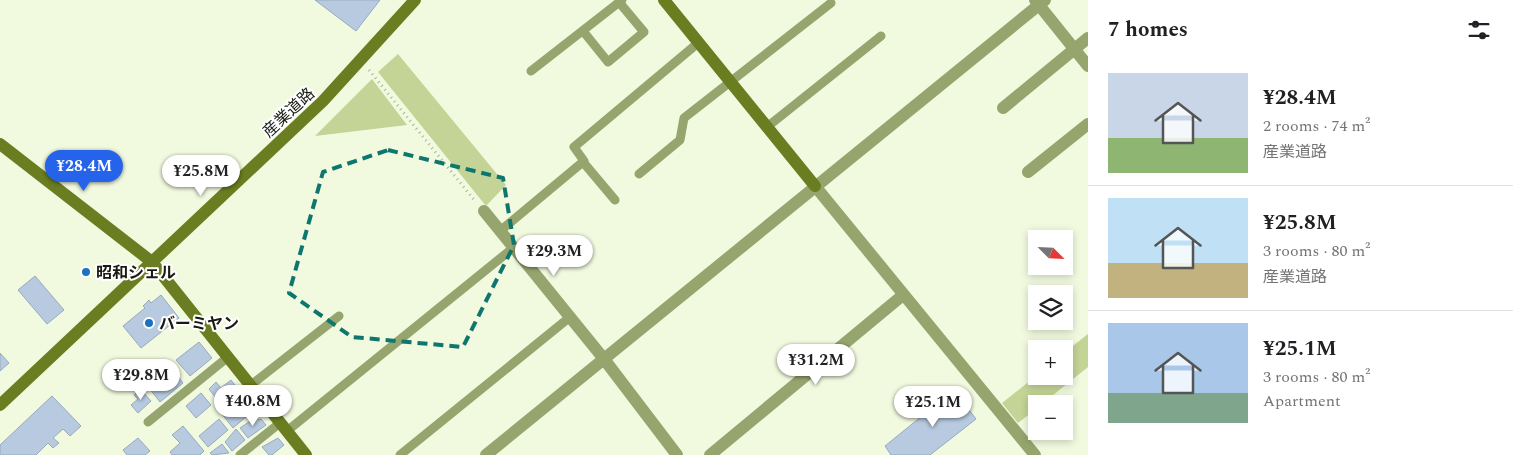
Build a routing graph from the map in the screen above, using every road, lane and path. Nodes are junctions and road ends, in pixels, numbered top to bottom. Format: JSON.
{"nodes":[{"id":1,"x":415,"y":0,"type":"edge"},
{"id":2,"x":664,"y":0,"type":"edge"},
{"id":3,"x":621,"y":1,"type":"edge"},
{"id":4,"x":1040,"y":2,"type":"edge"},
{"id":5,"x":831,"y":3,"type":"dead end"},
{"id":6,"x":583,"y":31,"type":"junction"},
{"id":7,"x":880,"y":36,"type":"dead end"},
{"id":8,"x":1088,"y":38,"type":"edge"},
{"id":9,"x":698,"y":43,"type":"junction"},
{"id":10,"x":1074,"y":49,"type":"junction"},
{"id":11,"x":362,"y":61,"type":"junction"},
{"id":12,"x":1088,"y":66,"type":"edge"},
{"id":13,"x":531,"y":72,"type":"dead end"},
{"id":14,"x":730,"y":82,"type":"junction"},
{"id":15,"x":1003,"y":108,"type":"dead end"},
{"id":16,"x":1088,"y":124,"type":"edge"},
{"id":17,"x":767,"y":127,"type":"junction"},
{"id":18,"x":0,"y":144,"type":"edge"},
{"id":19,"x":583,"y":162,"type":"junction"},
{"id":20,"x":1028,"y":172,"type":"dead end"},
{"id":21,"x":640,"y":174,"type":"dead end"},
{"id":22,"x":815,"y":186,"type":"junction"},
{"id":23,"x":615,"y":200,"type":"dead end"},
{"id":24,"x":484,"y":211,"type":"joint"},
{"id":25,"x":500,"y":231,"type":"junction"},
{"id":26,"x":513,"y":248,"type":"junction"},
{"id":27,"x":152,"y":262,"type":"junction"},
{"id":28,"x":903,"y":295,"type":"junction"},
{"id":29,"x":339,"y":316,"type":"dead end"},
{"id":30,"x":570,"y":317,"type":"junction"},
{"id":31,"x":228,"y":357,"type":"junction"},
{"id":32,"x":604,"y":359,"type":"junction"},
{"id":33,"x":251,"y":385,"type":"junction"},
{"id":34,"x":0,"y":405,"type":"edge"},
{"id":35,"x":148,"y":422,"type":"dead end"},
{"id":36,"x":284,"y":426,"type":"junction"},
{"id":37,"x":240,"y":455,"type":"edge"},
{"id":38,"x":306,"y":455,"type":"edge"},
{"id":39,"x":400,"y":455,"type":"edge"},
{"id":40,"x":486,"y":455,"type":"edge"},
{"id":41,"x":677,"y":455,"type":"edge"},
{"id":42,"x":710,"y":455,"type":"edge"},
{"id":43,"x":1034,"y":455,"type":"edge"}],
"edges":[{"from":1,"to":11,"type":"street","name":"産業道路"},
{"from":2,"to":9,"type":"street"},
{"from":3,"to":6,"type":"lane"},
{"from":3,"to":6,"type":"lane"},
{"from":4,"to":10,"type":"street"},
{"from":4,"to":22,"type":"street"},
{"from":5,"to":14,"type":"lane"},
{"from":6,"to":13,"type":"lane"},
{"from":7,"to":17,"type":"lane"},
{"from":8,"to":10,"type":"street"},
{"from":9,"to":14,"type":"street"},
{"from":9,"to":19,"type":"lane"},
{"from":10,"to":12,"type":"street"},
{"from":10,"to":15,"type":"street"},
{"from":11,"to":24,"type":"path"},
{"from":11,"to":27,"type":"street","name":"産業道路"},
{"from":14,"to":17,"type":"street"},
{"from":14,"to":21,"type":"lane"},
{"from":16,"to":20,"type":"street"},
{"from":17,"to":22,"type":"street"},
{"from":18,"to":27,"type":"street"},
{"from":19,"to":23,"type":"lane"},
{"from":19,"to":25,"type":"lane"},
{"from":22,"to":28,"type":"street"},
{"from":22,"to":32,"type":"street"},
{"from":24,"to":25,"type":"street"},
{"from":25,"to":26,"type":"street"},
{"from":26,"to":30,"type":"street"},
{"from":26,"to":36,"type":"lane"},
{"from":27,"to":31,"type":"street"},
{"from":27,"to":34,"type":"street","name":"産業道路"},
{"from":28,"to":42,"type":"street"},
{"from":28,"to":43,"type":"street"},
{"from":29,"to":33,"type":"lane"},
{"from":30,"to":32,"type":"street"},
{"from":30,"to":39,"type":"lane"},
{"from":31,"to":33,"type":"street"},
{"from":31,"to":35,"type":"lane"},
{"from":32,"to":40,"type":"street"},
{"from":32,"to":41,"type":"street"},
{"from":33,"to":36,"type":"street"},
{"from":36,"to":37,"type":"lane"},
{"from":36,"to":38,"type":"street"}]}
